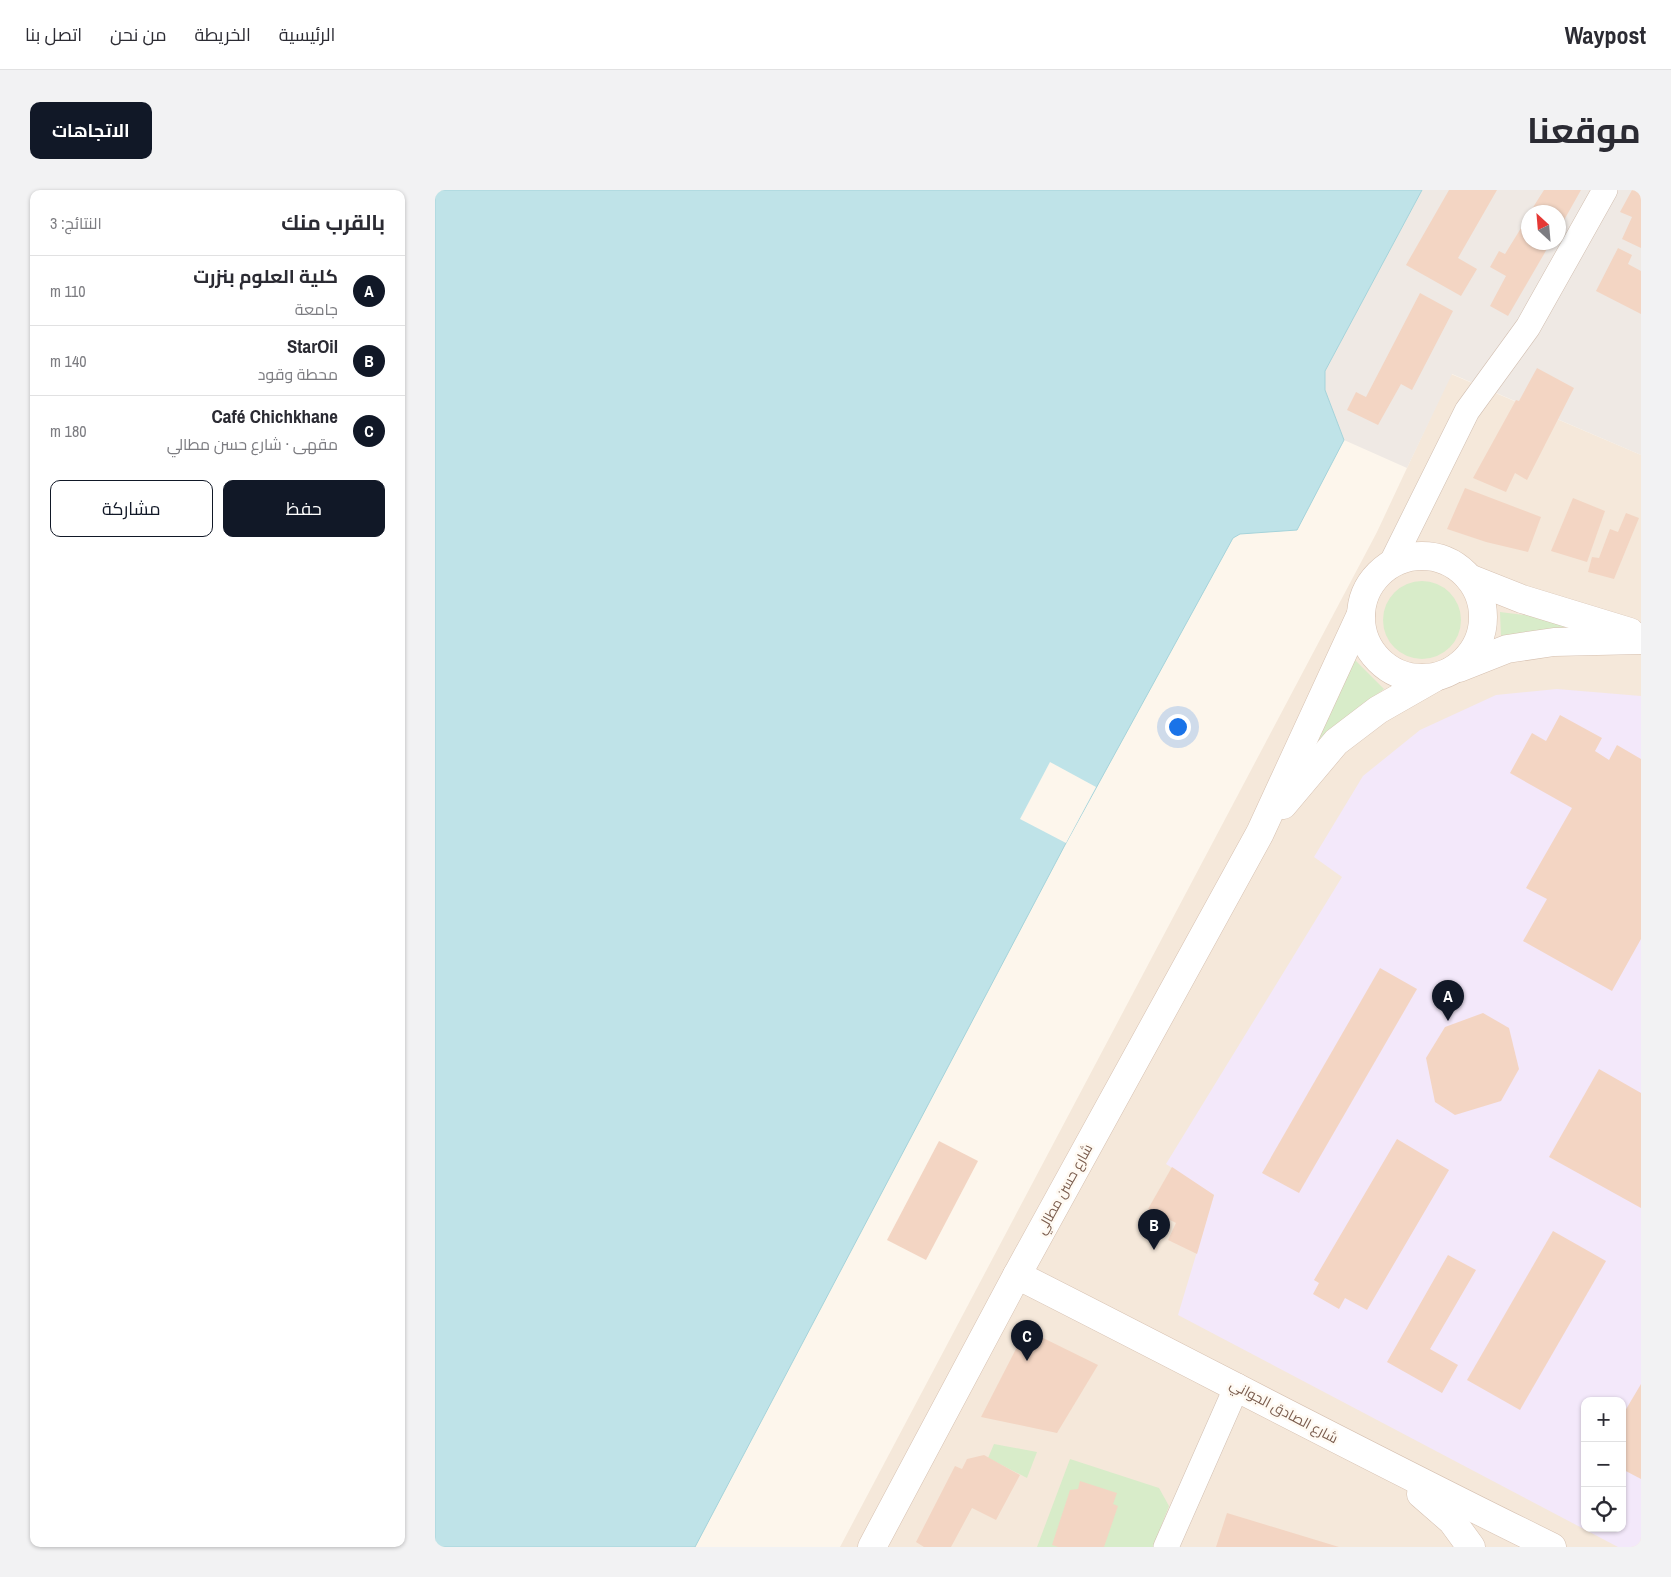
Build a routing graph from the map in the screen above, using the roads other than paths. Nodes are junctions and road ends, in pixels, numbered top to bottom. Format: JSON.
{"nodes":[{"id":1,"x":1605,"y":190,"type":"edge"},
{"id":2,"x":1391,"y":564,"type":"junction"},
{"id":3,"x":1469,"y":578,"type":"junction"},
{"id":4,"x":1361,"y":614,"type":"junction"},
{"id":5,"x":1641,"y":636,"type":"edge"},
{"id":6,"x":1641,"y":640,"type":"edge"},
{"id":7,"x":1442,"y":675,"type":"junction"},
{"id":8,"x":1260,"y":834,"type":"junction"},
{"id":9,"x":1017,"y":1274,"type":"junction"},
{"id":10,"x":1237,"y":1386,"type":"junction"},
{"id":11,"x":1391,"y":1469,"type":"junction"},
{"id":12,"x":872,"y":1547,"type":"edge"},
{"id":13,"x":1165,"y":1547,"type":"edge"},
{"id":14,"x":1471,"y":1547,"type":"edge"},
{"id":15,"x":1551,"y":1547,"type":"edge"}],
"edges":[{"from":1,"to":2,"type":"street"},
{"from":2,"to":3,"type":"street"},
{"from":2,"to":4,"type":"street"},
{"from":3,"to":5,"type":"street"},
{"from":3,"to":7,"type":"street"},
{"from":4,"to":7,"type":"street"},
{"from":4,"to":8,"type":"street"},
{"from":6,"to":7,"type":"street"},
{"from":7,"to":8,"type":"street"},
{"from":8,"to":9,"type":"street","name":"شارع حسن مطالي"},
{"from":9,"to":10,"type":"street","name":"شارع الصادق الجواني"},
{"from":9,"to":12,"type":"street","name":"شارع حسن مطالي"},
{"from":10,"to":11,"type":"street","name":"شارع الصادق الجواني"},
{"from":10,"to":13,"type":"street"},
{"from":11,"to":14,"type":"street"},
{"from":11,"to":15,"type":"street","name":"شارع الصادق الجواني"}]}
